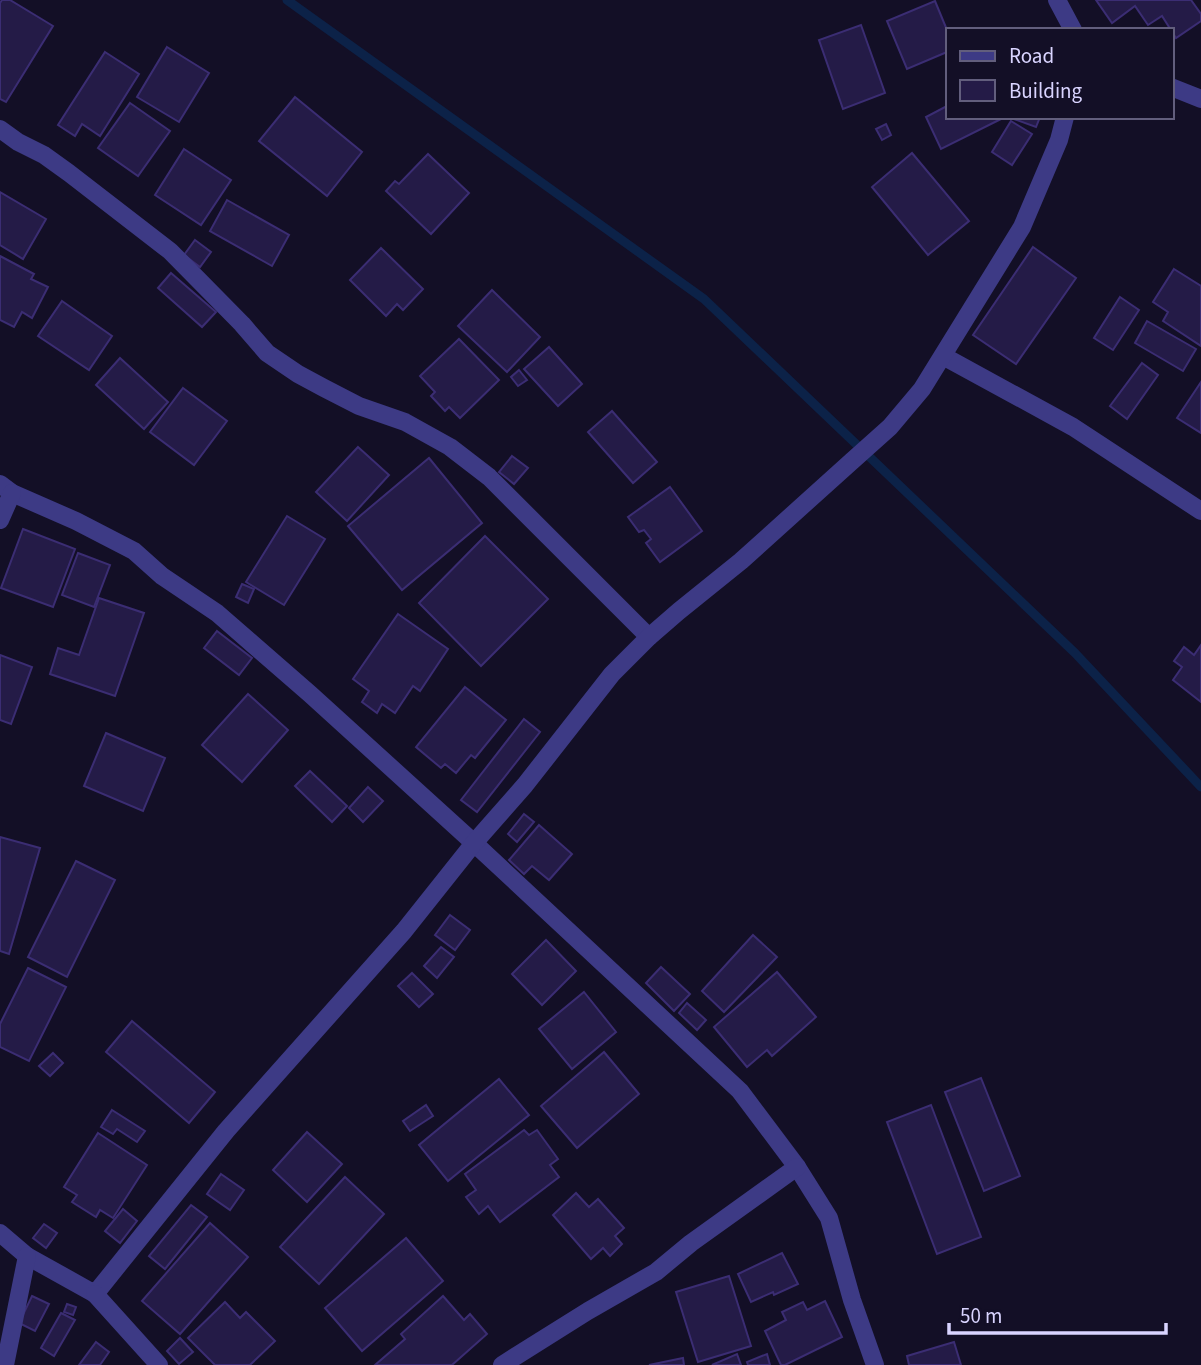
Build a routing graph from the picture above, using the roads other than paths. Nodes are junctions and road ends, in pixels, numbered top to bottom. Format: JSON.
{"nodes":[{"id":1,"x":1057,"y":0,"type":"edge"},
{"id":2,"x":1072,"y":28,"type":"edge"},
{"id":3,"x":1173,"y":88,"type":"edge"},
{"id":4,"x":1201,"y":99,"type":"edge"},
{"id":5,"x":1064,"y":119,"type":"edge"},
{"id":6,"x":0,"y":129,"type":"edge"},
{"id":7,"x":18,"y":142,"type":"junction"},
{"id":8,"x":0,"y":149,"type":"edge"},
{"id":9,"x":943,"y":356,"type":"junction"},
{"id":10,"x":6,"y":489,"type":"edge"},
{"id":11,"x":1201,"y":511,"type":"edge"},
{"id":12,"x":0,"y":520,"type":"edge"},
{"id":13,"x":649,"y":637,"type":"junction"},
{"id":14,"x":474,"y":843,"type":"junction"},
{"id":15,"x":797,"y":1167,"type":"junction"},
{"id":16,"x":0,"y":1233,"type":"edge"},
{"id":17,"x":27,"y":1256,"type":"junction"},
{"id":18,"x":95,"y":1294,"type":"junction"},
{"id":19,"x":5,"y":1365,"type":"edge"},
{"id":20,"x":159,"y":1365,"type":"edge"},
{"id":21,"x":502,"y":1365,"type":"edge"},
{"id":22,"x":875,"y":1365,"type":"edge"}],
"edges":[{"from":1,"to":2,"type":"street"},
{"from":3,"to":4,"type":"street"},
{"from":5,"to":9,"type":"street"},
{"from":6,"to":7,"type":"street"},
{"from":7,"to":8,"type":"street"},
{"from":7,"to":13,"type":"street"},
{"from":9,"to":11,"type":"street"},
{"from":9,"to":13,"type":"street"},
{"from":10,"to":12,"type":"street"},
{"from":10,"to":14,"type":"street"},
{"from":13,"to":14,"type":"street"},
{"from":14,"to":15,"type":"street"},
{"from":14,"to":18,"type":"street"},
{"from":15,"to":21,"type":"street"},
{"from":15,"to":22,"type":"street"},
{"from":16,"to":17,"type":"street"},
{"from":17,"to":18,"type":"street"},
{"from":17,"to":19,"type":"street"},
{"from":18,"to":20,"type":"street"}]}
